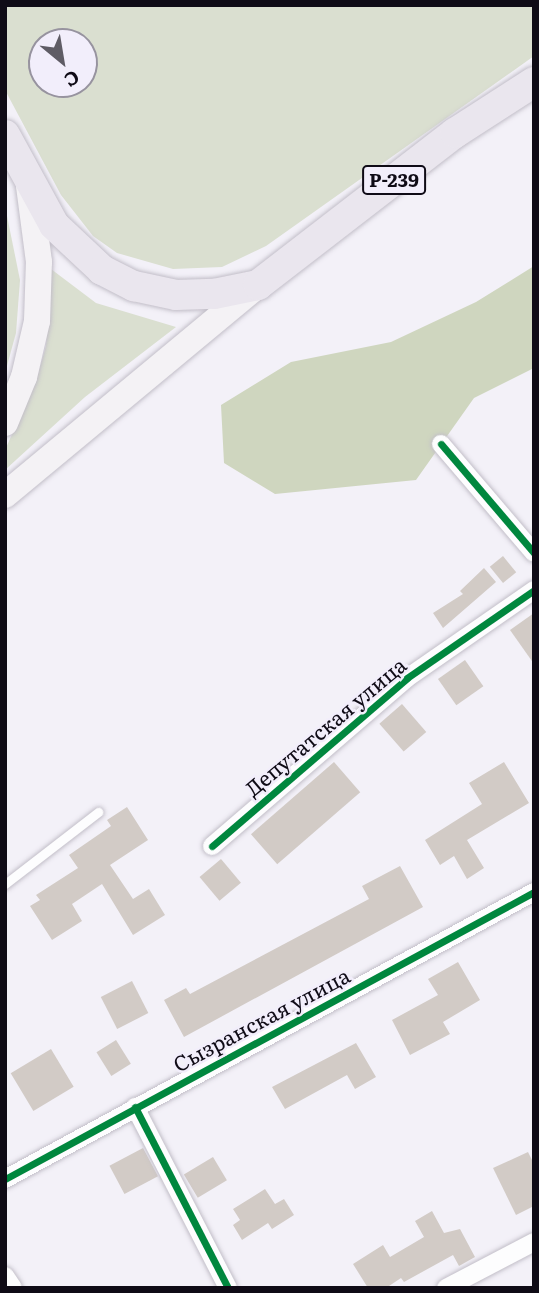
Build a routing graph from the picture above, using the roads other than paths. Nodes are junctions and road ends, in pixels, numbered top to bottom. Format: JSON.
{"nodes":[{"id":1,"x":534,"y":82,"type":"edge"},
{"id":2,"x":5,"y":135,"type":"edge"},
{"id":3,"x":29,"y":186,"type":"junction"},
{"id":4,"x":258,"y":285,"type":"junction"},
{"id":5,"x":5,"y":423,"type":"edge"},
{"id":6,"x":441,"y":444,"type":"dead end"},
{"id":7,"x":5,"y":495,"type":"edge"},
{"id":8,"x":534,"y":553,"type":"edge"},
{"id":9,"x":534,"y":590,"type":"edge"},
{"id":10,"x":98,"y":812,"type":"dead end"},
{"id":11,"x":212,"y":846,"type":"dead end"},
{"id":12,"x":5,"y":884,"type":"edge"},
{"id":13,"x":534,"y":892,"type":"edge"},
{"id":14,"x":135,"y":1107,"type":"junction"},
{"id":15,"x":5,"y":1179,"type":"edge"},
{"id":16,"x":534,"y":1242,"type":"edge"},
{"id":17,"x":5,"y":1276,"type":"edge"},
{"id":18,"x":13,"y":1288,"type":"edge"},
{"id":19,"x":228,"y":1288,"type":"edge"},
{"id":20,"x":446,"y":1288,"type":"edge"}],
"edges":[{"from":1,"to":4,"type":"main road","number":"Р-239"},
{"from":2,"to":3,"type":"main road","number":"Р-239"},
{"from":3,"to":4,"type":"main road","number":"Р-239"},
{"from":3,"to":5,"type":"main road"},
{"from":4,"to":7,"type":"main road"},
{"from":6,"to":8,"type":"street"},
{"from":9,"to":11,"type":"street","name":"Депутатская улица"},
{"from":10,"to":12,"type":"lane"},
{"from":13,"to":14,"type":"street","name":"Сызранская улица"},
{"from":14,"to":15,"type":"street","name":"Сызранская улица"},
{"from":14,"to":19,"type":"street"},
{"from":16,"to":20,"type":"street"},
{"from":17,"to":18,"type":"street"}]}
